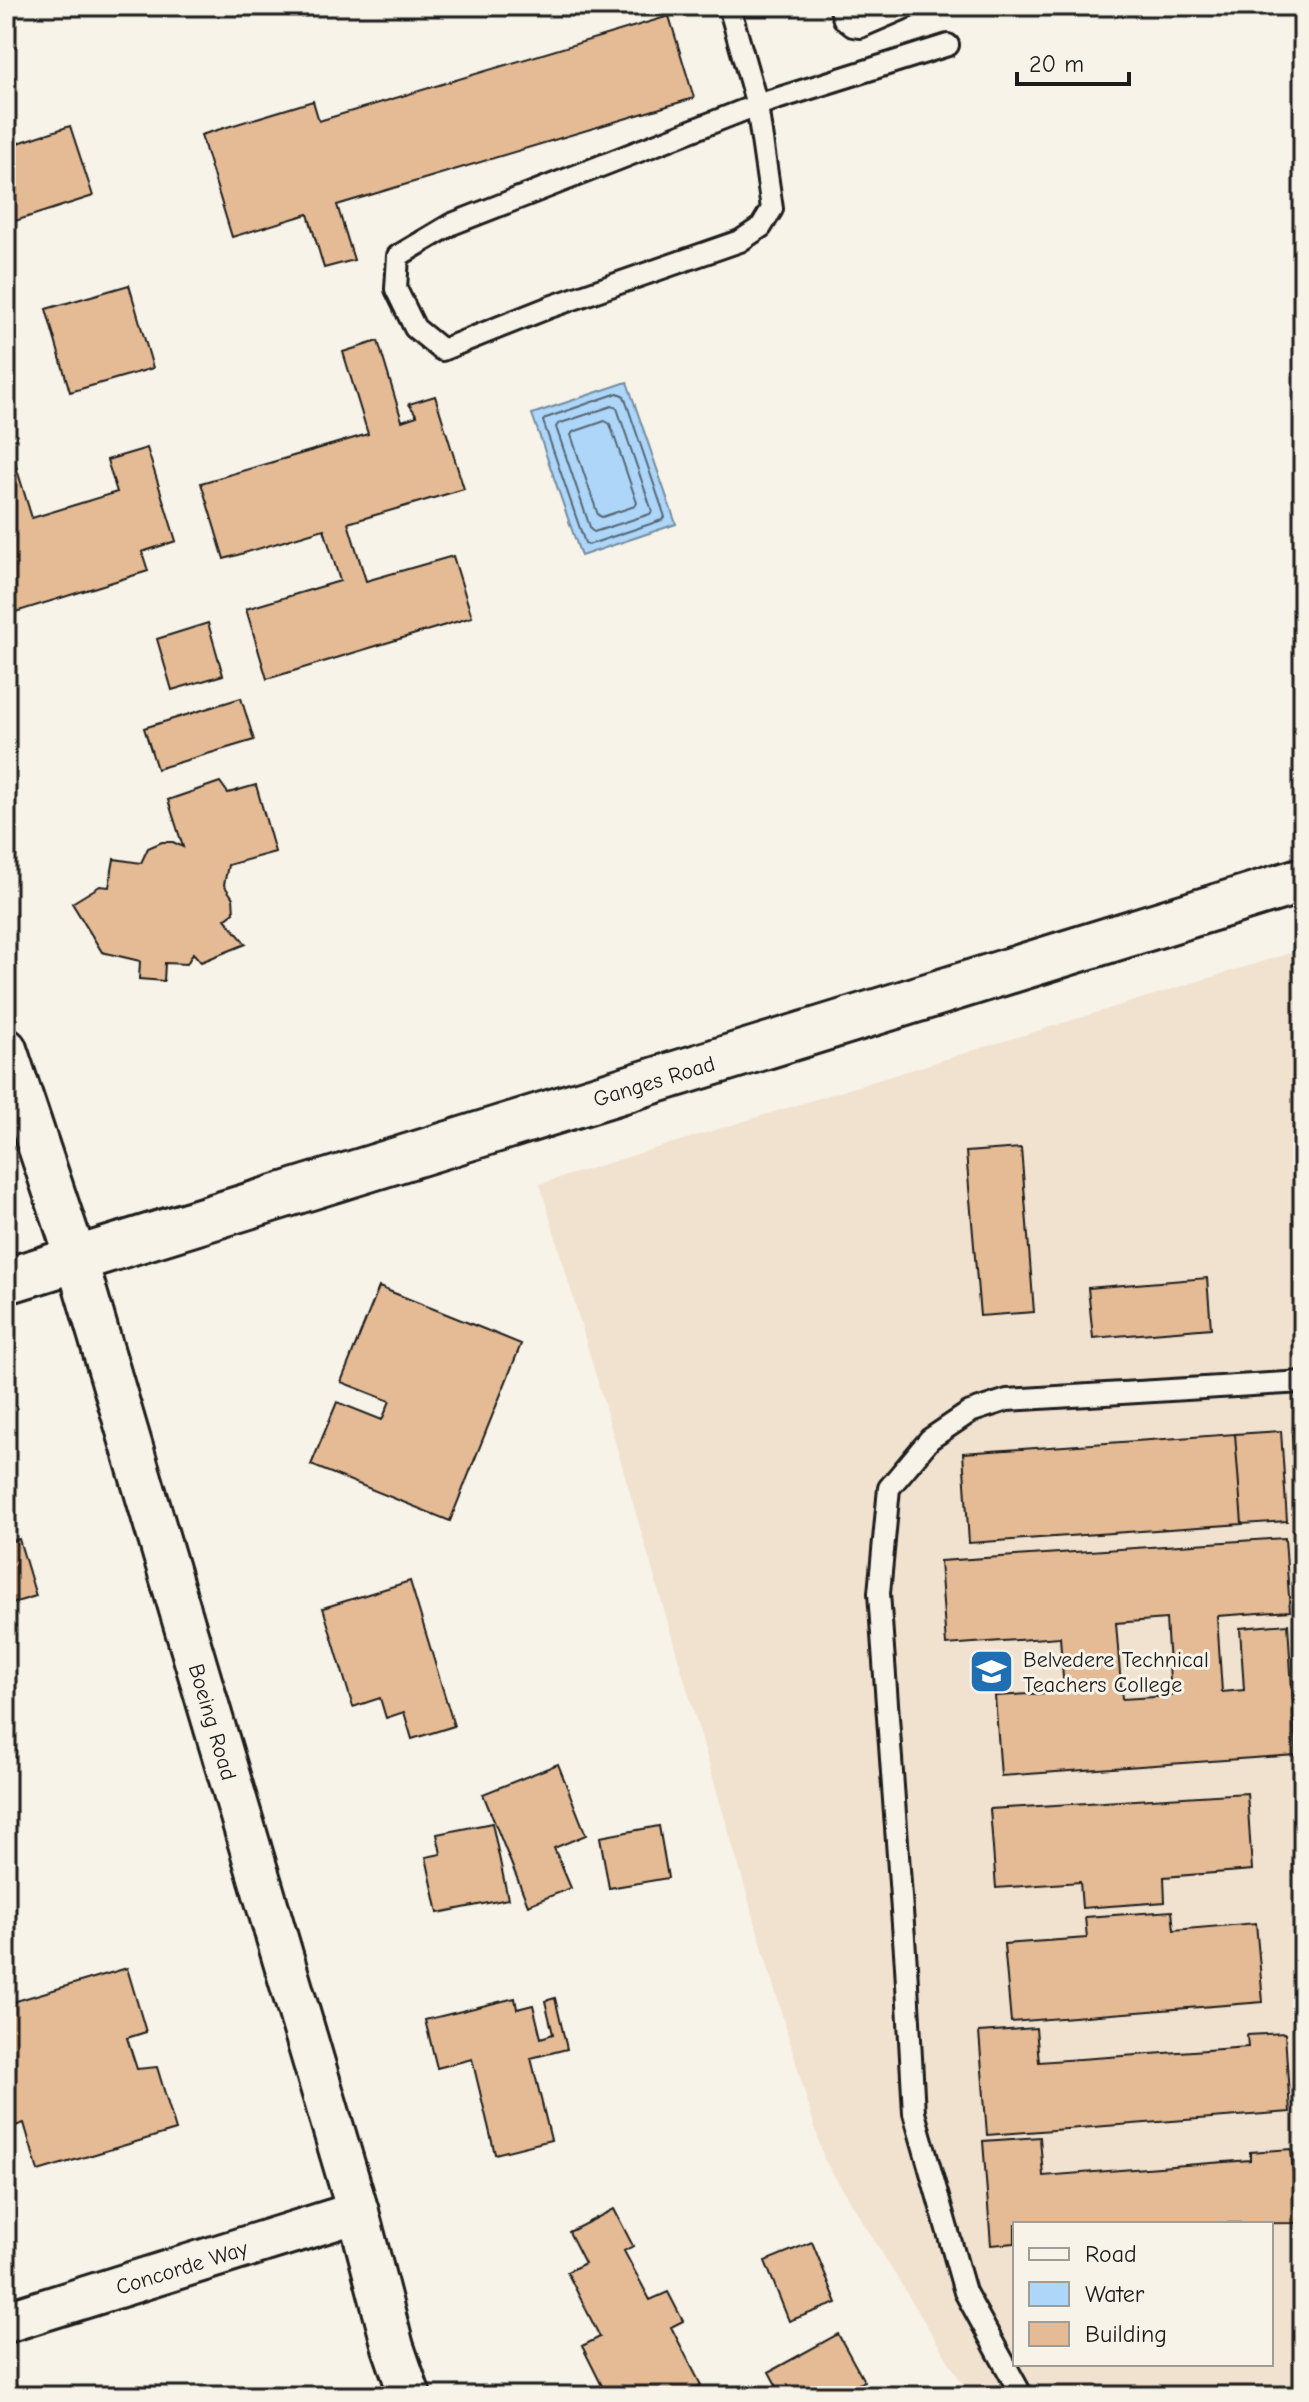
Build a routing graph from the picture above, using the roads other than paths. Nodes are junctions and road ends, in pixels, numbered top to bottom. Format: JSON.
{"nodes":[{"id":1,"x":729,"y":6,"type":"edge"},
{"id":2,"x":840,"y":6,"type":"edge"},
{"id":3,"x":909,"y":6,"type":"edge"},
{"id":4,"x":948,"y":45,"type":"dead end"},
{"id":5,"x":757,"y":105,"type":"junction"},
{"id":6,"x":1303,"y":880,"type":"edge"},
{"id":7,"x":6,"y":1049,"type":"edge"},
{"id":8,"x":76,"y":1258,"type":"junction"},
{"id":9,"x":6,"y":1281,"type":"edge"},
{"id":10,"x":1303,"y":1382,"type":"edge"},
{"id":11,"x":358,"y":2212,"type":"junction"},
{"id":12,"x":6,"y":2322,"type":"edge"},
{"id":13,"x":410,"y":2396,"type":"edge"},
{"id":14,"x":1022,"y":2396,"type":"edge"}],
"edges":[{"from":1,"to":5,"type":"lane"},
{"from":2,"to":3,"type":"lane"},
{"from":4,"to":5,"type":"lane"},
{"from":5,"to":5,"type":"lane"},
{"from":6,"to":8,"type":"street","name":"Ganges Road"},
{"from":7,"to":8,"type":"street","name":"Boeing Road"},
{"from":8,"to":9,"type":"street","name":"Ganges Road"},
{"from":8,"to":11,"type":"street","name":"Boeing Road"},
{"from":10,"to":14,"type":"lane"},
{"from":11,"to":12,"type":"street","name":"Concorde Way"},
{"from":11,"to":13,"type":"street","name":"Boeing Road"}]}
